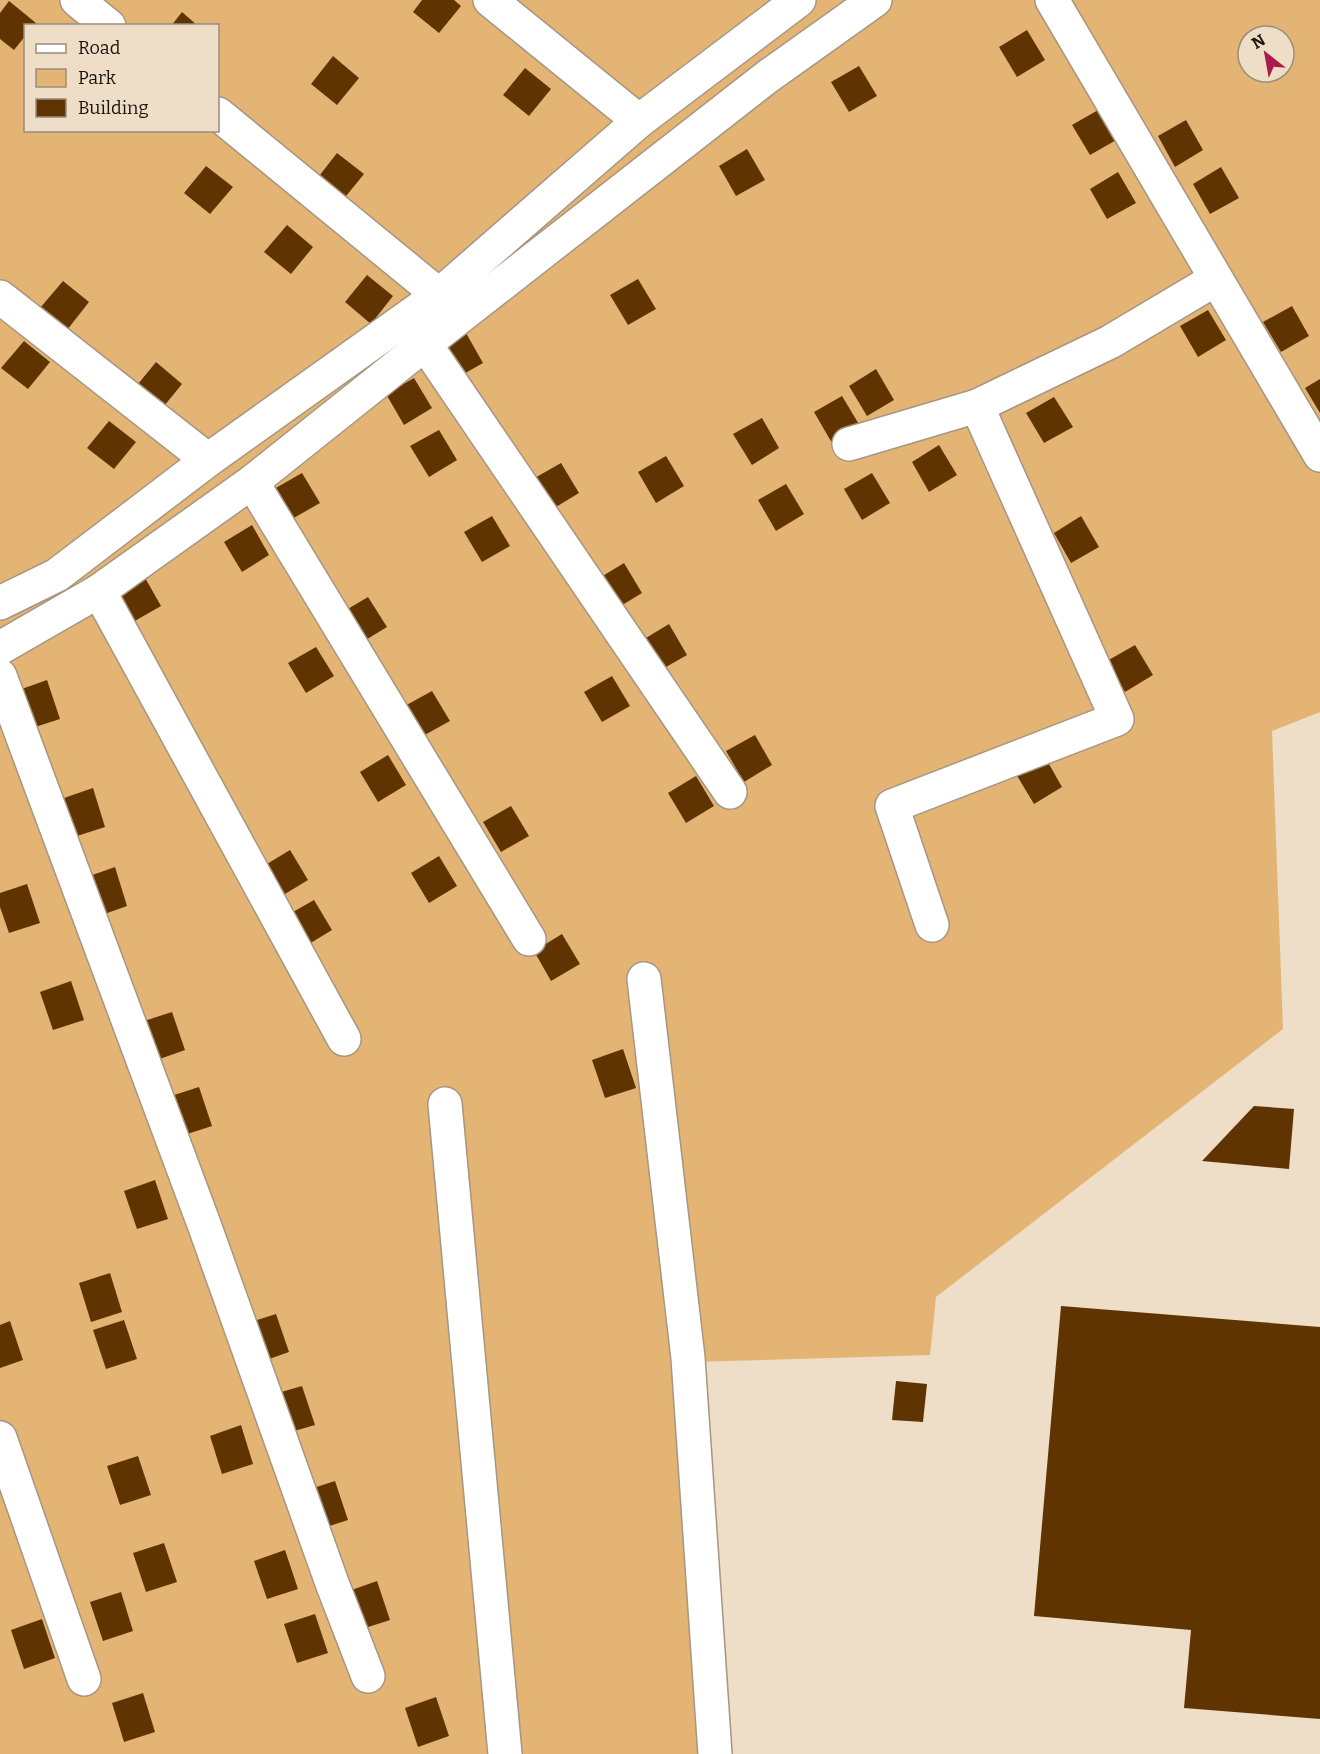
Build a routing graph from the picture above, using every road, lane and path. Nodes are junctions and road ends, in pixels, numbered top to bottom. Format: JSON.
{"nodes":[{"id":1,"x":77,"y":0,"type":"edge"},
{"id":2,"x":490,"y":0,"type":"edge"},
{"id":3,"x":799,"y":0,"type":"edge"},
{"id":4,"x":875,"y":0,"type":"edge"},
{"id":5,"x":1052,"y":0,"type":"edge"},
{"id":6,"x":107,"y":24,"type":"edge"},
{"id":7,"x":219,"y":115,"type":"edge"},
{"id":8,"x":639,"y":121,"type":"junction"},
{"id":9,"x":1216,"y":279,"type":"junction"},
{"id":10,"x":439,"y":295,"type":"junction"},
{"id":11,"x":0,"y":297,"type":"edge"},
{"id":12,"x":425,"y":344,"type":"junction"},
{"id":13,"x":977,"y":406,"type":"junction"},
{"id":14,"x":849,"y":444,"type":"dead end"},
{"id":15,"x":1320,"y":455,"type":"edge"},
{"id":16,"x":208,"y":460,"type":"junction"},
{"id":17,"x":252,"y":482,"type":"junction"},
{"id":18,"x":99,"y":591,"type":"junction"},
{"id":19,"x":0,"y":603,"type":"edge"},
{"id":20,"x":0,"y":648,"type":"edge"},
{"id":21,"x":0,"y":676,"type":"edge"},
{"id":22,"x":730,"y":792,"type":"dead end"},
{"id":23,"x":932,"y":925,"type":"dead end"},
{"id":24,"x":529,"y":939,"type":"dead end"},
{"id":25,"x":644,"y":979,"type":"dead end"},
{"id":26,"x":344,"y":1039,"type":"dead end"},
{"id":27,"x":445,"y":1104,"type":"dead end"},
{"id":28,"x":0,"y":1438,"type":"edge"},
{"id":29,"x":368,"y":1676,"type":"dead end"},
{"id":30,"x":84,"y":1679,"type":"dead end"},
{"id":31,"x":505,"y":1754,"type":"edge"},
{"id":32,"x":715,"y":1754,"type":"edge"}],
"edges":[{"from":1,"to":6,"type":"lane"},
{"from":2,"to":8,"type":"lane"},
{"from":3,"to":8,"type":"lane"},
{"from":4,"to":12,"type":"lane"},
{"from":5,"to":9,"type":"lane"},
{"from":7,"to":10,"type":"lane"},
{"from":8,"to":10,"type":"lane"},
{"from":9,"to":13,"type":"lane"},
{"from":9,"to":15,"type":"lane"},
{"from":10,"to":16,"type":"lane"},
{"from":11,"to":16,"type":"lane"},
{"from":12,"to":17,"type":"lane"},
{"from":12,"to":22,"type":"lane"},
{"from":13,"to":14,"type":"lane"},
{"from":13,"to":23,"type":"lane"},
{"from":16,"to":19,"type":"lane"},
{"from":17,"to":18,"type":"lane"},
{"from":17,"to":24,"type":"lane"},
{"from":18,"to":20,"type":"lane"},
{"from":18,"to":26,"type":"lane"},
{"from":21,"to":29,"type":"lane"},
{"from":25,"to":32,"type":"lane"},
{"from":27,"to":31,"type":"lane"},
{"from":28,"to":30,"type":"lane"}]}
